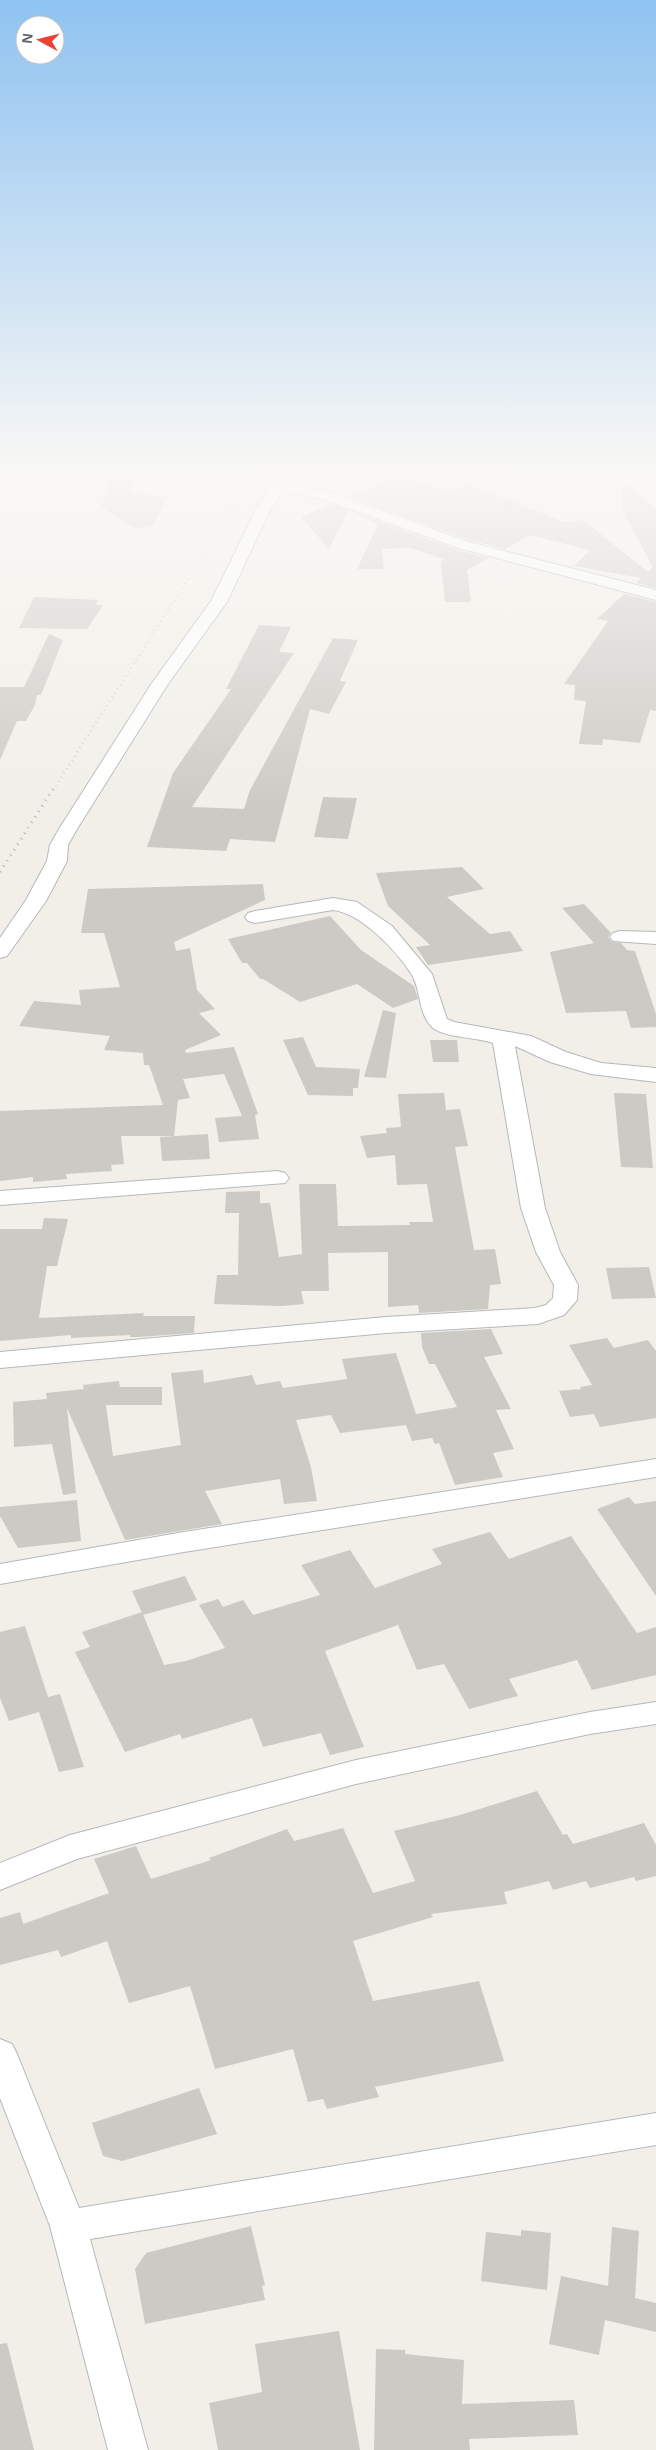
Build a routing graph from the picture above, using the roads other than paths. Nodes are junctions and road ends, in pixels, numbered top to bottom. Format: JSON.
{"nodes":[{"id":1,"x":228,"y":582,"type":"edge"},
{"id":2,"x":606,"y":582,"type":"edge"},
{"id":3,"x":656,"y":595,"type":"edge"},
{"id":4,"x":255,"y":917,"type":"dead end"},
{"id":5,"x":620,"y":937,"type":"dead end"},
{"id":6,"x":656,"y":938,"type":"edge"},
{"id":7,"x":0,"y":952,"type":"edge"},
{"id":8,"x":498,"y":1037,"type":"junction"},
{"id":9,"x":656,"y":1075,"type":"edge"},
{"id":10,"x":277,"y":1178,"type":"dead end"},
{"id":11,"x":0,"y":1198,"type":"edge"},
{"id":12,"x":0,"y":1360,"type":"edge"},
{"id":13,"x":656,"y":1468,"type":"edge"},
{"id":14,"x":0,"y":1574,"type":"edge"},
{"id":15,"x":656,"y":1713,"type":"edge"},
{"id":16,"x":0,"y":1877,"type":"edge"},
{"id":17,"x":0,"y":2054,"type":"edge"},
{"id":18,"x":656,"y":2129,"type":"edge"},
{"id":19,"x":68,"y":2226,"type":"junction"},
{"id":20,"x":128,"y":2450,"type":"edge"}],
"edges":[{"from":1,"to":7,"type":"street"},
{"from":2,"to":3,"type":"street"},
{"from":4,"to":8,"type":"street"},
{"from":5,"to":6,"type":"street"},
{"from":8,"to":9,"type":"street"},
{"from":8,"to":12,"type":"street"},
{"from":10,"to":11,"type":"street"},
{"from":13,"to":14,"type":"street"},
{"from":15,"to":16,"type":"street"},
{"from":17,"to":19,"type":"street"},
{"from":18,"to":19,"type":"street"},
{"from":19,"to":20,"type":"street"}]}
